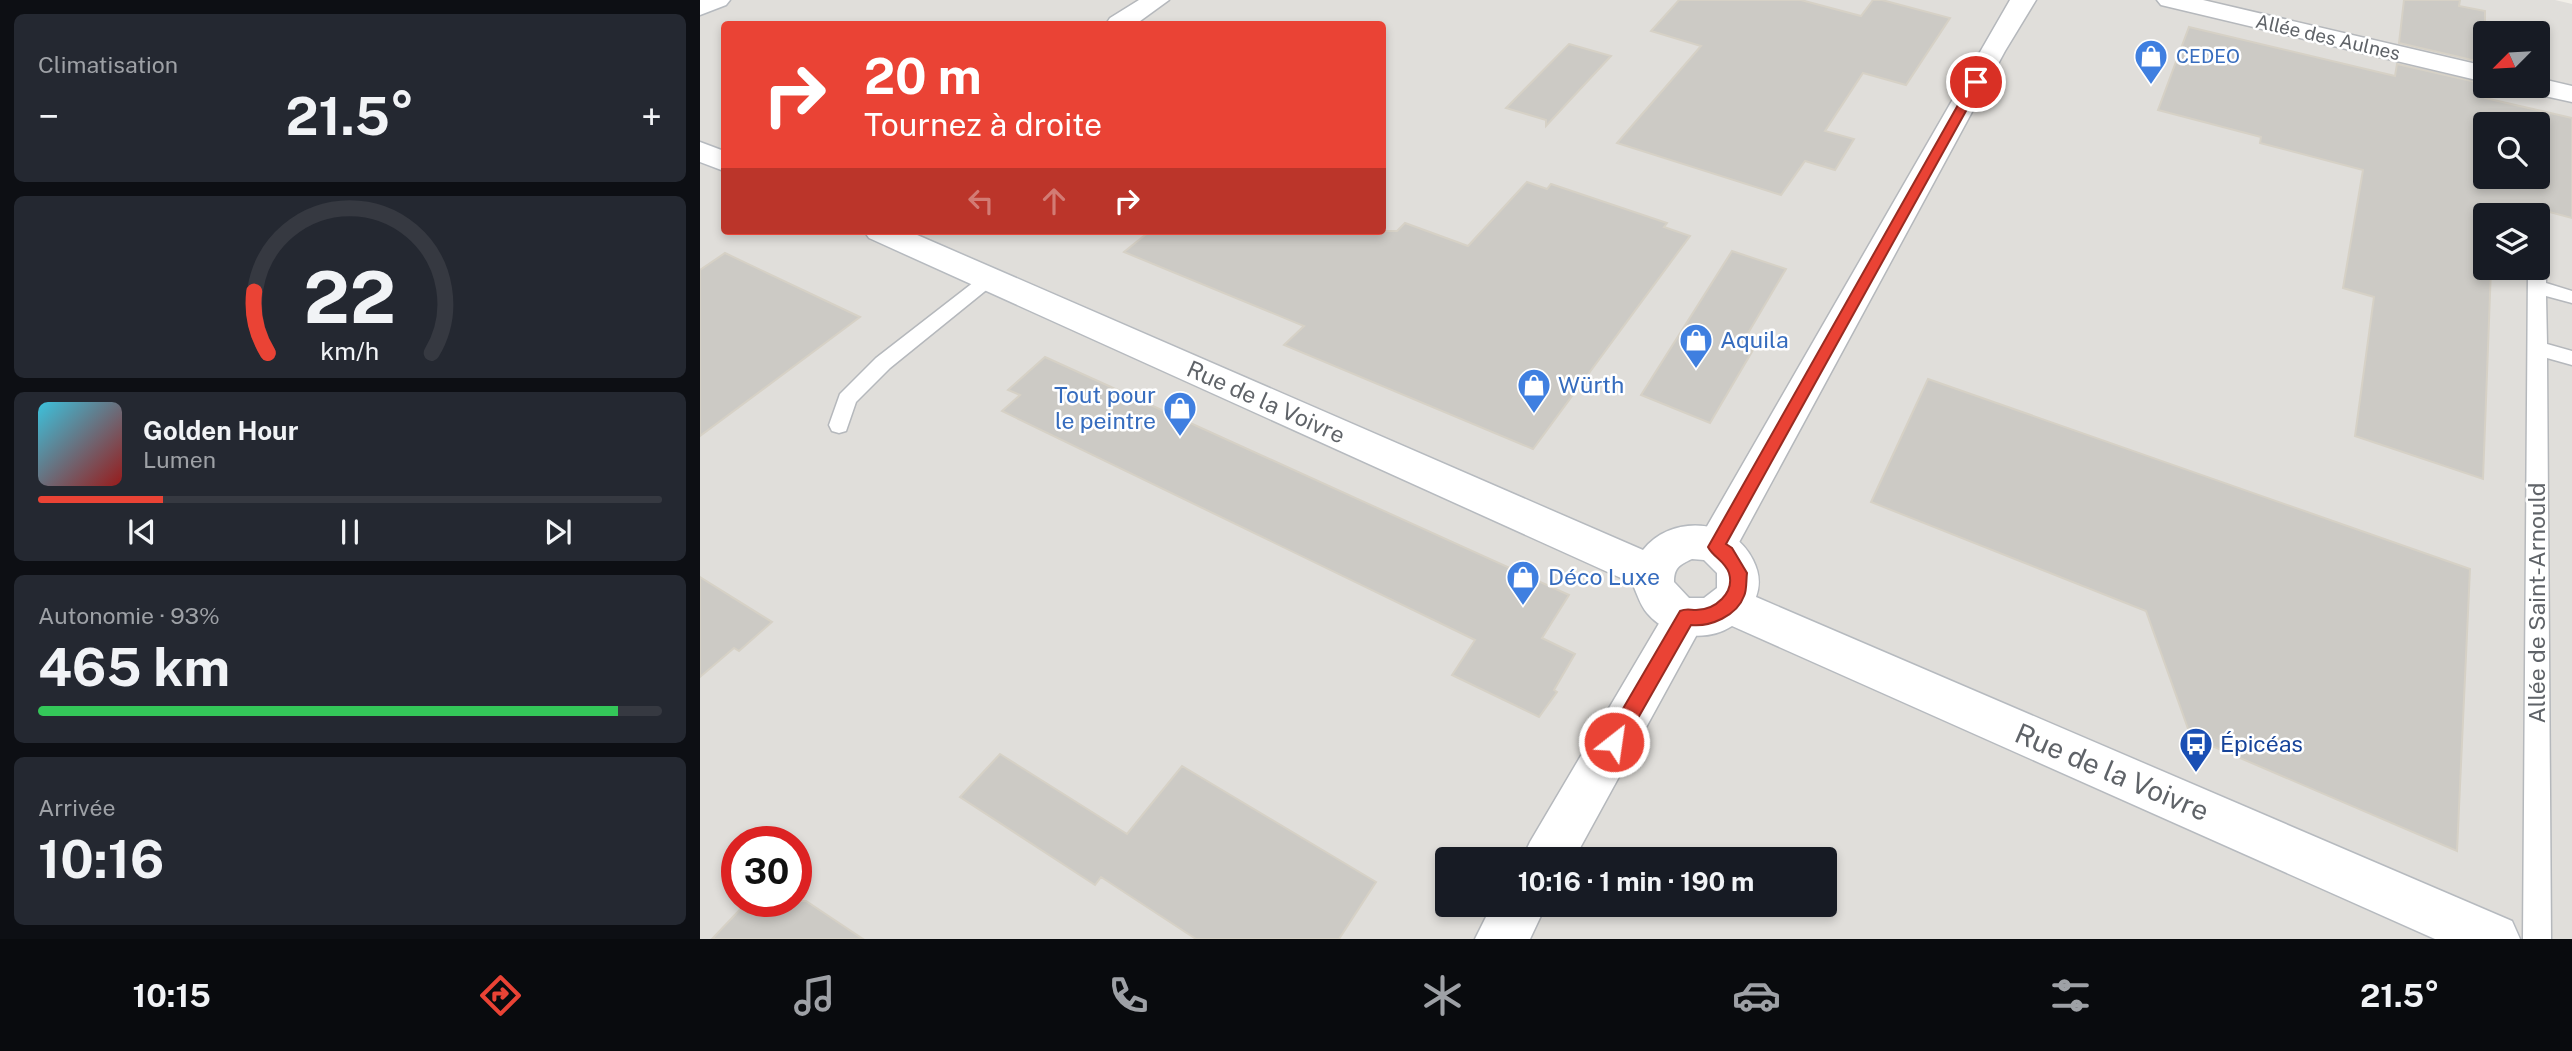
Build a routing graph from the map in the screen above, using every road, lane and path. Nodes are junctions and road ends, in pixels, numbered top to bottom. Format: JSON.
{"nodes":[{"id":1,"x":717,"y":0,"type":"edge"},
{"id":2,"x":1156,"y":0,"type":"edge"},
{"id":3,"x":2023,"y":0,"type":"edge"},
{"id":4,"x":2170,"y":0,"type":"edge"},
{"id":5,"x":700,"y":7,"type":"edge"},
{"id":6,"x":1124,"y":21,"type":"edge"},
{"id":7,"x":2473,"y":71,"type":"edge"},
{"id":8,"x":2550,"y":89,"type":"edge"},
{"id":9,"x":2572,"y":94,"type":"edge"},
{"id":10,"x":700,"y":151,"type":"edge"},
{"id":11,"x":721,"y":161,"type":"edge"},
{"id":12,"x":889,"y":235,"type":"edge"},
{"id":13,"x":989,"y":279,"type":"junction"},
{"id":14,"x":2537,"y":280,"type":"edge"},
{"id":15,"x":2541,"y":280,"type":"edge"},
{"id":16,"x":2572,"y":297,"type":"edge"},
{"id":17,"x":2538,"y":348,"type":"junction"},
{"id":18,"x":2572,"y":358,"type":"edge"},
{"id":19,"x":839,"y":425,"type":"dead end"},
{"id":20,"x":1716,"y":547,"type":"junction"},
{"id":21,"x":1652,"y":573,"type":"junction"},
{"id":22,"x":1730,"y":605,"type":"junction"},
{"id":23,"x":1686,"y":616,"type":"junction"},
{"id":24,"x":1554,"y":847,"type":"edge"},
{"id":25,"x":1514,"y":917,"type":"edge"},
{"id":26,"x":1501,"y":939,"type":"edge"},
{"id":27,"x":2494,"y":939,"type":"edge"},
{"id":28,"x":2537,"y":939,"type":"edge"}],
"edges":[{"from":1,"to":5,"type":"street"},
{"from":2,"to":6,"type":"street"},
{"from":3,"to":20,"type":"street"},
{"from":4,"to":7,"type":"street","name":"Allée des Aulnes"},
{"from":8,"to":9,"type":"street"},
{"from":10,"to":11,"type":"street"},
{"from":12,"to":13,"type":"street","name":"Rue de la Voivre"},
{"from":13,"to":19,"type":"lane"},
{"from":13,"to":21,"type":"street","name":"Rue de la Voivre"},
{"from":14,"to":17,"type":"lane","name":"Allée de Saint-Arnould"},
{"from":15,"to":16,"type":"lane"},
{"from":17,"to":18,"type":"lane"},
{"from":17,"to":28,"type":"lane","name":"Allée de Saint-Arnould"},
{"from":20,"to":21,"type":"street"},
{"from":20,"to":22,"type":"street"},
{"from":21,"to":23,"type":"street"},
{"from":22,"to":23,"type":"street"},
{"from":22,"to":27,"type":"street","name":"Rue de la Voivre"},
{"from":23,"to":24,"type":"street"},
{"from":25,"to":26,"type":"street"}]}
